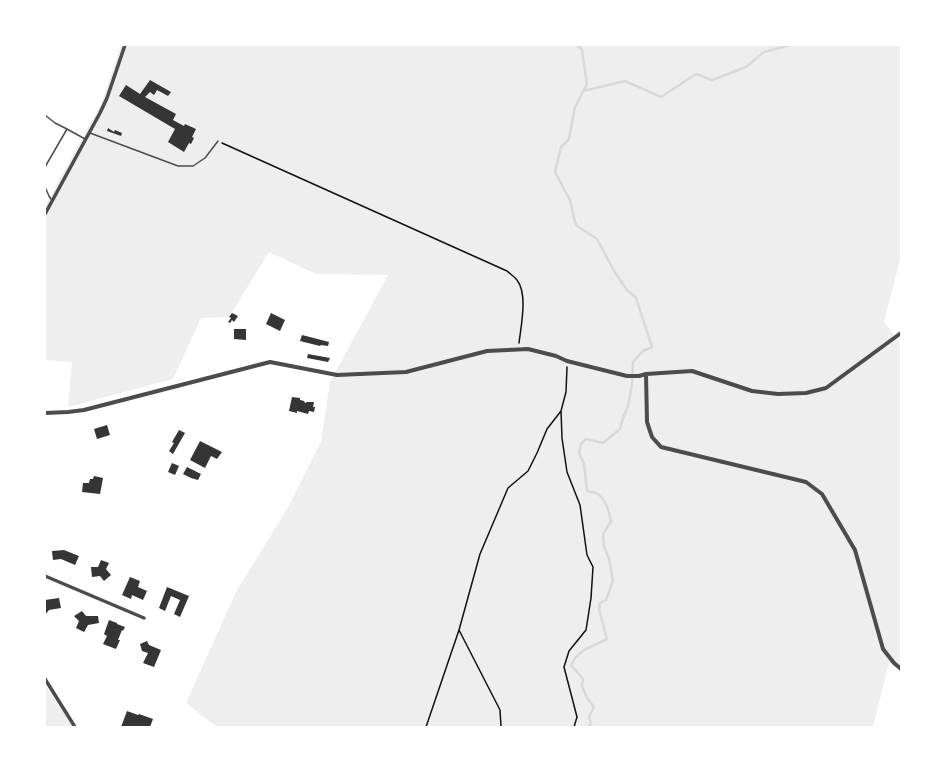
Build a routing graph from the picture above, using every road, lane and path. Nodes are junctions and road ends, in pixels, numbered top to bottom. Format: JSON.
{"nodes":[{"id":1,"x":125,"y":45,"type":"edge"},
{"id":2,"x":45,"y":115,"type":"edge"},
{"id":3,"x":67,"y":129,"type":"junction"},
{"id":4,"x":90,"y":133,"type":"junction"},
{"id":5,"x":86,"y":140,"type":"junction"},
{"id":6,"x":218,"y":141,"type":"joint"},
{"id":7,"x":45,"y":167,"type":"edge"},
{"id":8,"x":45,"y":187,"type":"edge"},
{"id":9,"x":53,"y":201,"type":"junction"},
{"id":10,"x":45,"y":214,"type":"edge"},
{"id":11,"x":901,"y":333,"type":"edge"},
{"id":12,"x":518,"y":349,"type":"junction"},
{"id":13,"x":567,"y":361,"type":"junction"},
{"id":14,"x":646,"y":374,"type":"junction"},
{"id":15,"x":561,"y":411,"type":"junction"},
{"id":16,"x":45,"y":413,"type":"edge"},
{"id":17,"x":45,"y":576,"type":"edge"},
{"id":18,"x":144,"y":618,"type":"dead end"},
{"id":19,"x":459,"y":630,"type":"junction"},
{"id":20,"x":901,"y":669,"type":"edge"},
{"id":21,"x":45,"y":679,"type":"edge"},
{"id":22,"x":75,"y":727,"type":"edge"},
{"id":23,"x":426,"y":727,"type":"edge"},
{"id":24,"x":501,"y":727,"type":"edge"},
{"id":25,"x":574,"y":727,"type":"edge"}],
"edges":[{"from":1,"to":4,"type":"street"},
{"from":2,"to":3,"type":"lane"},
{"from":3,"to":5,"type":"lane"},
{"from":3,"to":7,"type":"lane"},
{"from":4,"to":5,"type":"street"},
{"from":4,"to":6,"type":"lane"},
{"from":5,"to":9,"type":"street"},
{"from":6,"to":12,"type":"path"},
{"from":8,"to":9,"type":"lane"},
{"from":9,"to":10,"type":"street"},
{"from":11,"to":14,"type":"street"},
{"from":12,"to":13,"type":"street"},
{"from":12,"to":16,"type":"street"},
{"from":13,"to":14,"type":"street"},
{"from":13,"to":15,"type":"path"},
{"from":14,"to":20,"type":"street"},
{"from":15,"to":19,"type":"path"},
{"from":15,"to":25,"type":"path"},
{"from":17,"to":18,"type":"street"},
{"from":19,"to":23,"type":"path"},
{"from":19,"to":24,"type":"path"},
{"from":21,"to":22,"type":"street"}]}
